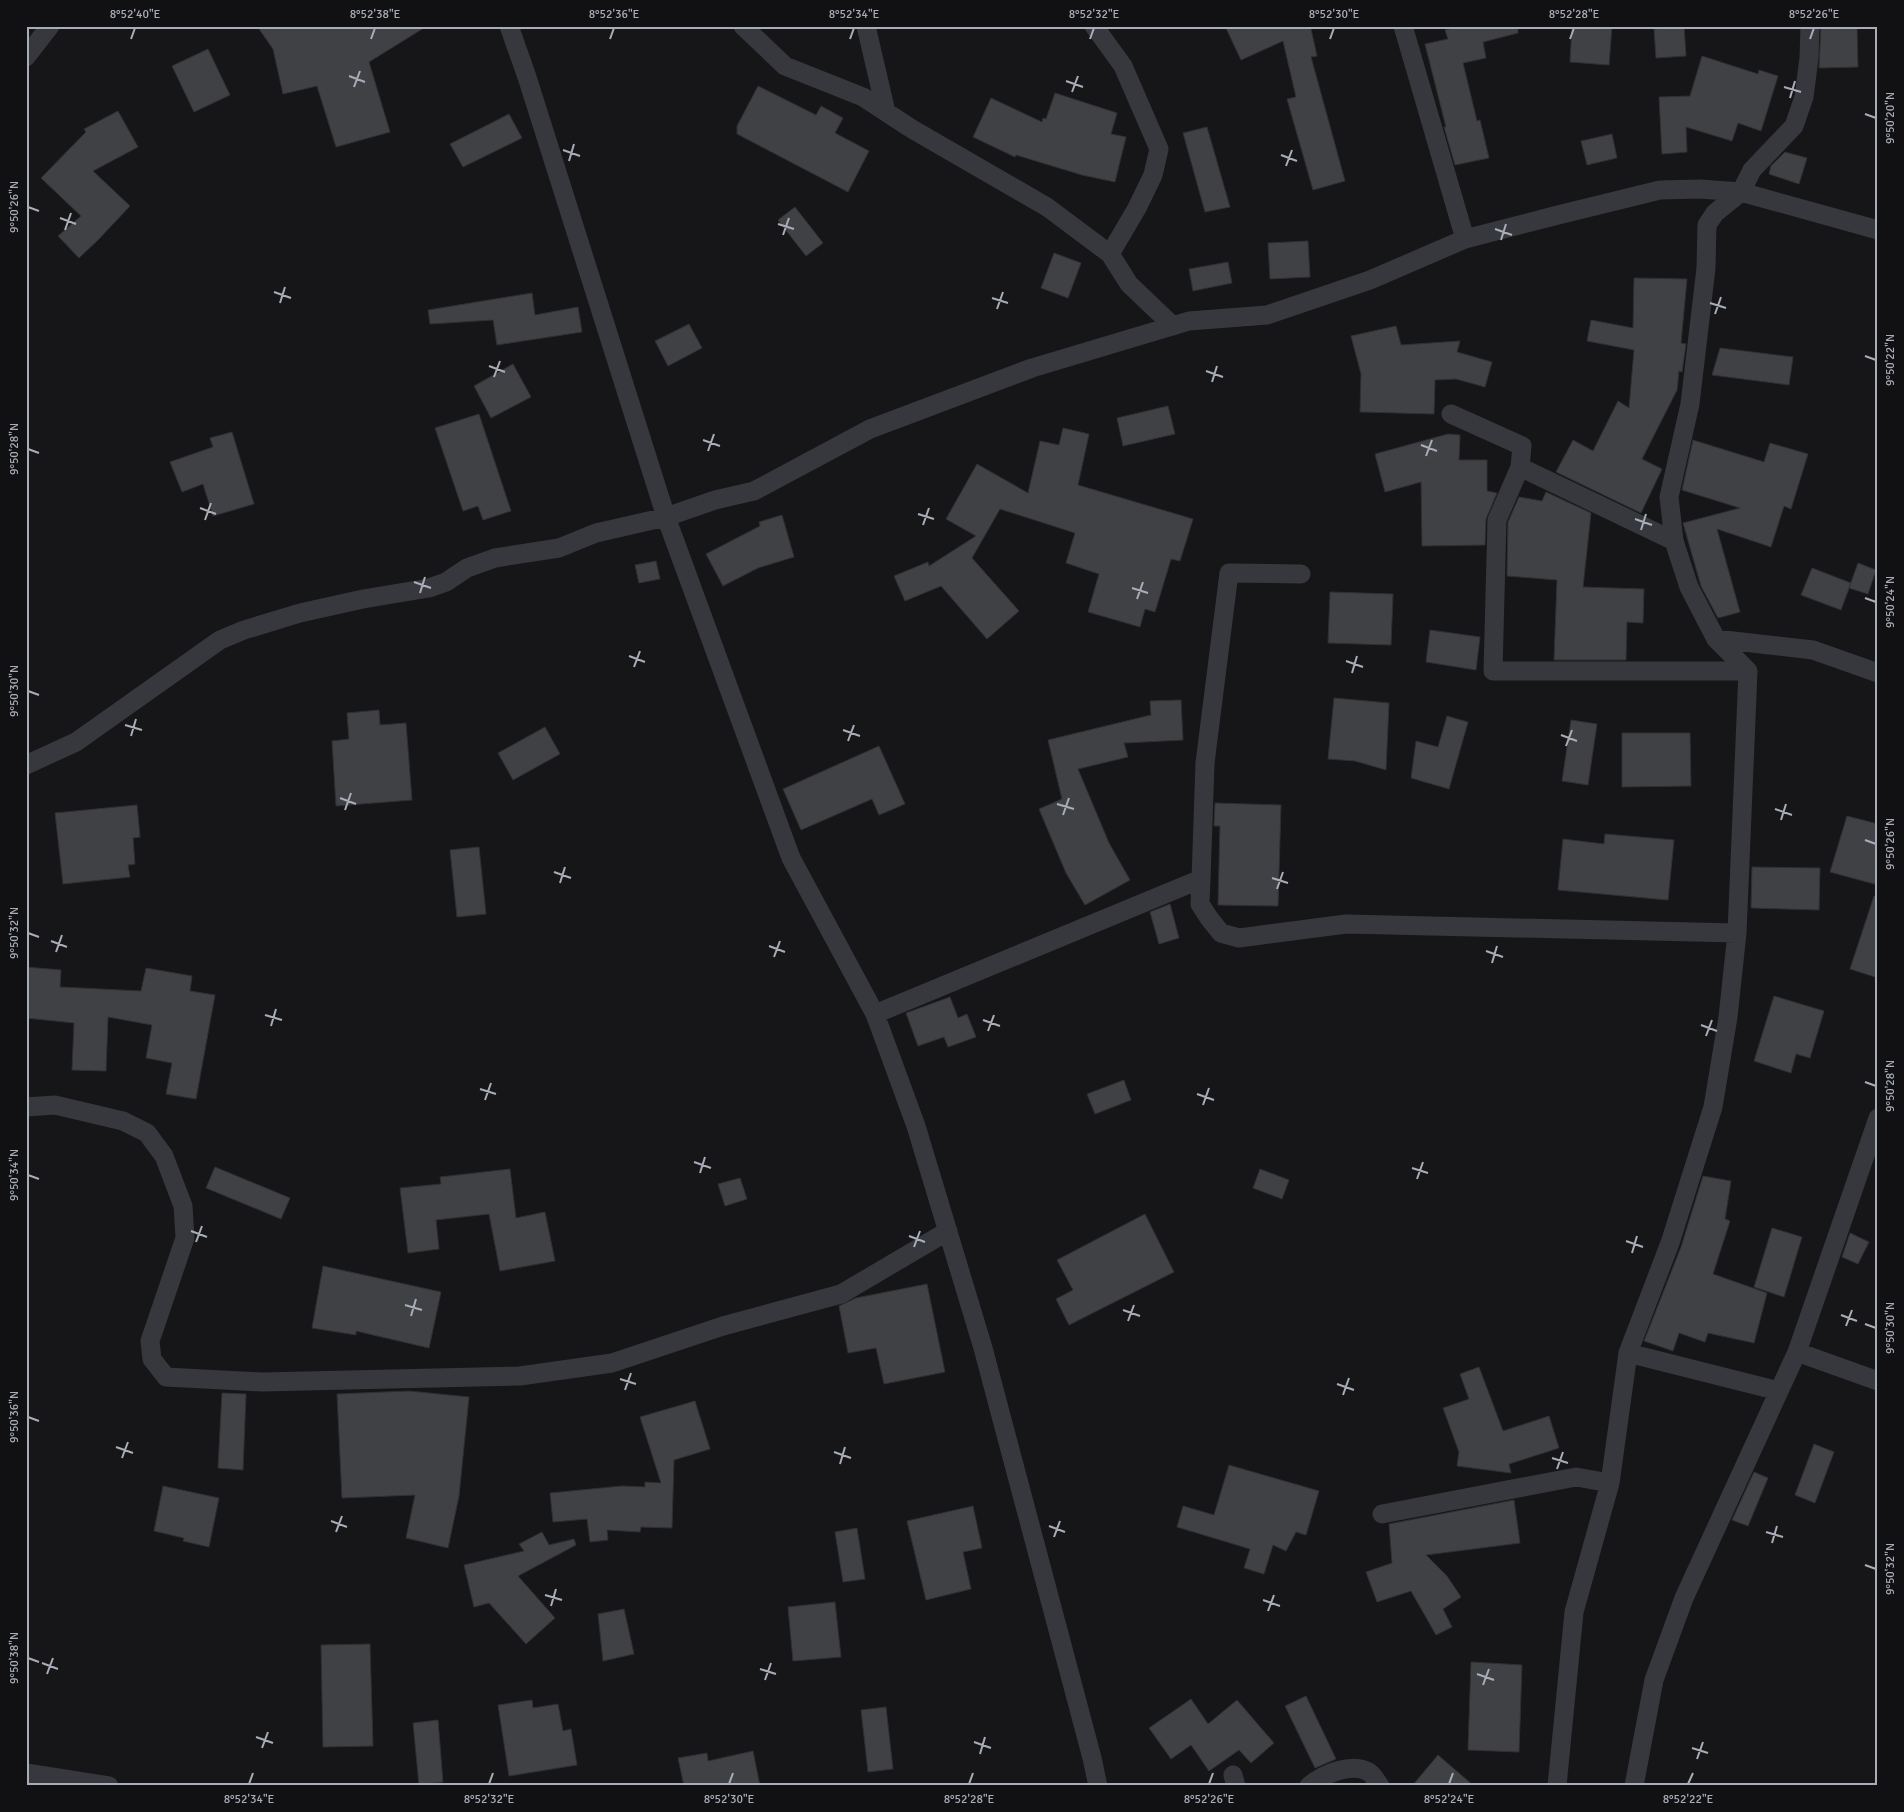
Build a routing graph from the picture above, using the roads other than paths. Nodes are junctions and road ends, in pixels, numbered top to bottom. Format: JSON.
{"nodes":[{"id":1,"x":50,"y":26,"type":"edge"},
{"id":2,"x":509,"y":26,"type":"edge"},
{"id":3,"x":743,"y":26,"type":"edge"},
{"id":4,"x":866,"y":26,"type":"edge"},
{"id":5,"x":1094,"y":26,"type":"edge"},
{"id":6,"x":1403,"y":26,"type":"edge"},
{"id":7,"x":1810,"y":26,"type":"edge"},
{"id":8,"x":26,"y":57,"type":"edge"},
{"id":9,"x":886,"y":112,"type":"junction"},
{"id":10,"x":1741,"y":192,"type":"junction"},
{"id":11,"x":1878,"y":230,"type":"edge"},
{"id":12,"x":1464,"y":239,"type":"junction"},
{"id":13,"x":1110,"y":254,"type":"junction"},
{"id":14,"x":1173,"y":326,"type":"junction"},
{"id":15,"x":1451,"y":414,"type":"dead end"},
{"id":16,"x":1520,"y":467,"type":"junction"},
{"id":17,"x":666,"y":517,"type":"junction"},
{"id":18,"x":1674,"y":541,"type":"junction"},
{"id":19,"x":1301,"y":574,"type":"dead end"},
{"id":20,"x":1716,"y":639,"type":"junction"},
{"id":21,"x":1748,"y":671,"type":"junction"},
{"id":22,"x":1878,"y":673,"type":"edge"},
{"id":23,"x":26,"y":765,"type":"edge"},
{"id":24,"x":1201,"y":879,"type":"junction"},
{"id":25,"x":1738,"y":933,"type":"junction"},
{"id":26,"x":875,"y":1014,"type":"junction"},
{"id":27,"x":26,"y":1107,"type":"edge"},
{"id":28,"x":1878,"y":1118,"type":"edge"},
{"id":29,"x":948,"y":1231,"type":"junction"},
{"id":30,"x":1797,"y":1352,"type":"junction"},
{"id":31,"x":1628,"y":1353,"type":"junction"},
{"id":32,"x":1878,"y":1381,"type":"edge"},
{"id":33,"x":1779,"y":1391,"type":"junction"},
{"id":34,"x":1610,"y":1483,"type":"junction"},
{"id":35,"x":1382,"y":1514,"type":"dead end"},
{"id":36,"x":26,"y":1773,"type":"edge"},
{"id":37,"x":109,"y":1786,"type":"edge"},
{"id":38,"x":1098,"y":1786,"type":"edge"},
{"id":39,"x":1309,"y":1786,"type":"edge"},
{"id":40,"x":1380,"y":1786,"type":"edge"},
{"id":41,"x":1557,"y":1786,"type":"edge"},
{"id":42,"x":1634,"y":1786,"type":"edge"}],
"edges":[{"from":1,"to":8,"type":"street"},
{"from":2,"to":17,"type":"street"},
{"from":3,"to":9,"type":"street"},
{"from":4,"to":9,"type":"street"},
{"from":5,"to":13,"type":"street"},
{"from":6,"to":12,"type":"street"},
{"from":7,"to":10,"type":"street"},
{"from":9,"to":13,"type":"street"},
{"from":10,"to":11,"type":"street"},
{"from":10,"to":12,"type":"street"},
{"from":10,"to":18,"type":"street"},
{"from":12,"to":14,"type":"street"},
{"from":13,"to":14,"type":"street"},
{"from":14,"to":17,"type":"street"},
{"from":15,"to":16,"type":"street"},
{"from":16,"to":18,"type":"street"},
{"from":16,"to":21,"type":"street"},
{"from":17,"to":23,"type":"street"},
{"from":17,"to":26,"type":"street"},
{"from":18,"to":20,"type":"street"},
{"from":19,"to":24,"type":"street"},
{"from":20,"to":21,"type":"street"},
{"from":20,"to":22,"type":"street"},
{"from":21,"to":25,"type":"street"},
{"from":24,"to":25,"type":"street"},
{"from":24,"to":26,"type":"street"},
{"from":25,"to":31,"type":"street"},
{"from":26,"to":29,"type":"street"},
{"from":27,"to":29,"type":"street"},
{"from":28,"to":30,"type":"street"},
{"from":29,"to":38,"type":"street"},
{"from":30,"to":32,"type":"street"},
{"from":30,"to":33,"type":"street"},
{"from":31,"to":33,"type":"street"},
{"from":31,"to":34,"type":"street"},
{"from":33,"to":42,"type":"street"},
{"from":34,"to":35,"type":"street"},
{"from":34,"to":41,"type":"street"},
{"from":36,"to":37,"type":"street"},
{"from":39,"to":40,"type":"street"}]}
